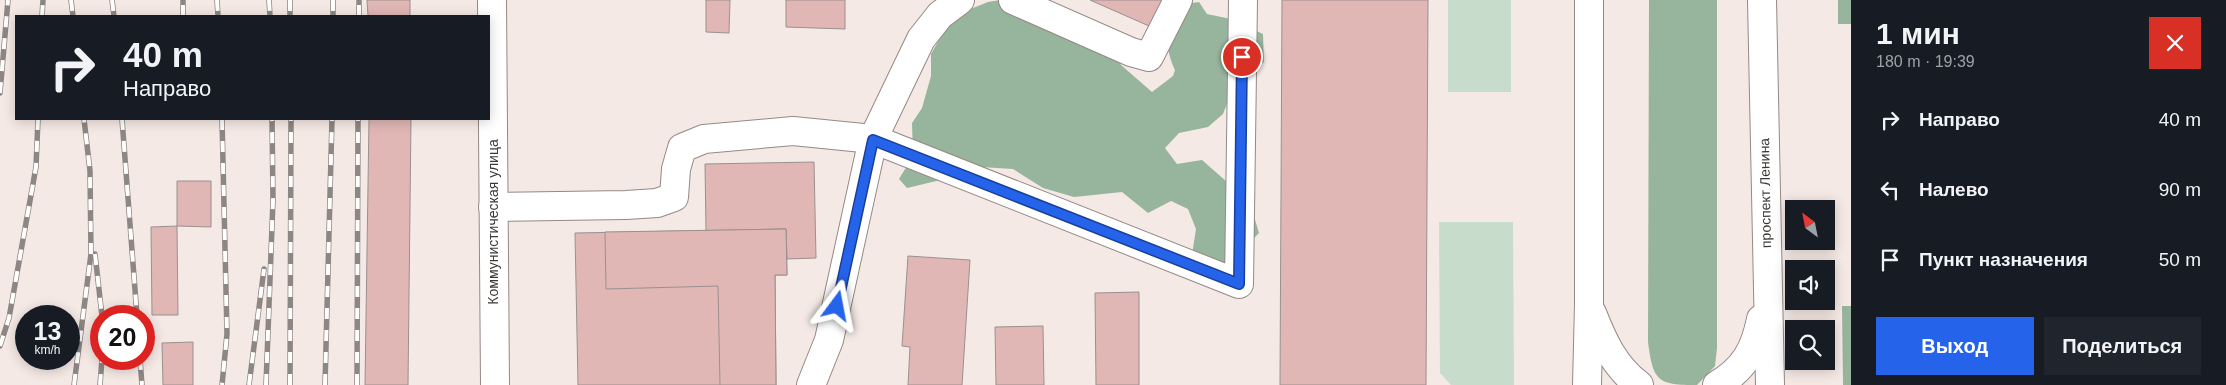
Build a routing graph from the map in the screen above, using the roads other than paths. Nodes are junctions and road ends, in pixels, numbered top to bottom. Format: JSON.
{"nodes":[{"id":1,"x":492,"y":0,"type":"edge"},
{"id":2,"x":960,"y":0,"type":"edge"},
{"id":3,"x":1012,"y":0,"type":"edge"},
{"id":4,"x":1178,"y":0,"type":"edge"},
{"id":5,"x":1243,"y":0,"type":"edge"},
{"id":6,"x":1589,"y":0,"type":"edge"},
{"id":7,"x":1762,"y":0,"type":"edge"},
{"id":8,"x":873,"y":140,"type":"junction"},
{"id":9,"x":493,"y":207,"type":"junction"},
{"id":10,"x":1767,"y":287,"type":"junction"},
{"id":11,"x":1589,"y":304,"type":"junction"},
{"id":12,"x":494,"y":385,"type":"edge"},
{"id":13,"x":812,"y":385,"type":"edge"},
{"id":14,"x":1587,"y":385,"type":"edge"},
{"id":15,"x":1638,"y":385,"type":"edge"},
{"id":16,"x":1717,"y":385,"type":"edge"},
{"id":17,"x":1770,"y":385,"type":"edge"}],
"edges":[{"from":1,"to":9,"type":"main road","name":"Коммунистическая улица"},
{"from":2,"to":8,"type":"main road"},
{"from":3,"to":4,"type":"main road"},
{"from":5,"to":8,"type":"main road"},
{"from":6,"to":11,"type":"main road"},
{"from":7,"to":10,"type":"main road","name":"проспект Ленина"},
{"from":8,"to":9,"type":"main road"},
{"from":8,"to":13,"type":"main road"},
{"from":9,"to":12,"type":"main road","name":"Коммунистическая улица"},
{"from":10,"to":16,"type":"main road"},
{"from":10,"to":17,"type":"main road","name":"проспект Ленина"},
{"from":11,"to":14,"type":"main road"},
{"from":11,"to":15,"type":"main road"}]}
